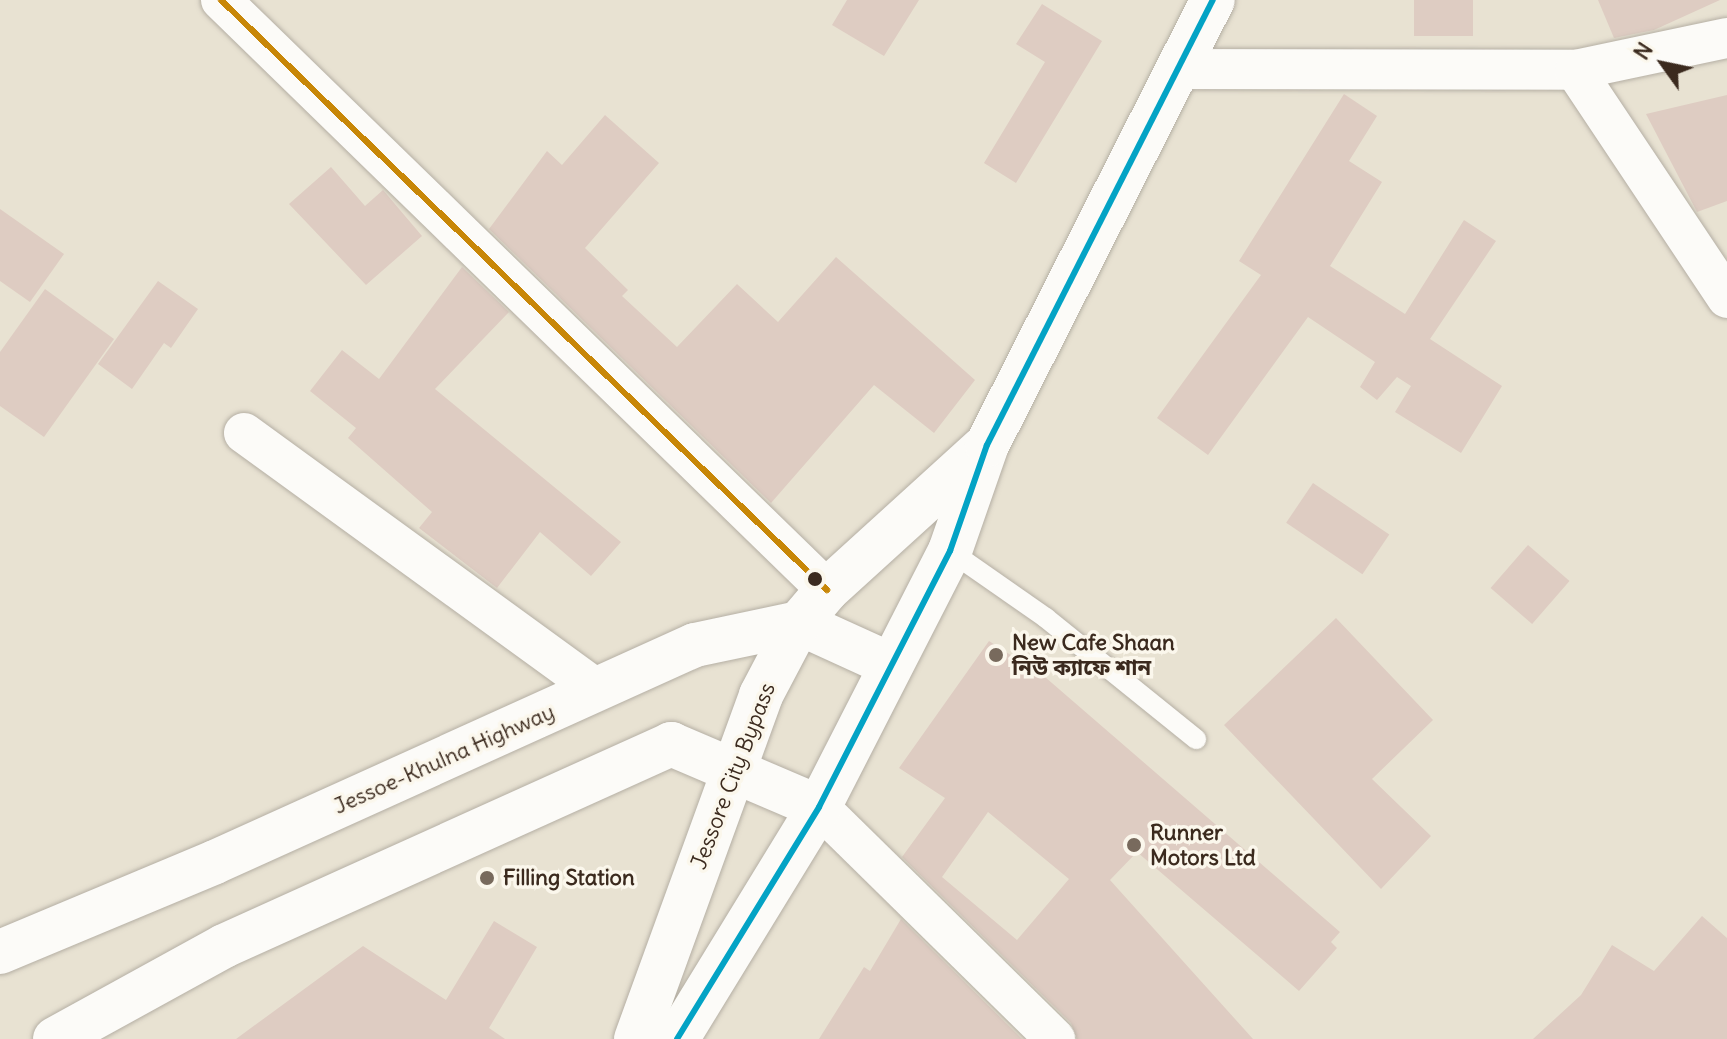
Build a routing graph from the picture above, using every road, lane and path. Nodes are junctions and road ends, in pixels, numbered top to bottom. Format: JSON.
{"nodes":[{"id":1,"x":221,"y":0,"type":"edge"},
{"id":2,"x":1213,"y":0,"type":"edge"},
{"id":3,"x":1727,"y":38,"type":"edge"},
{"id":4,"x":1180,"y":69,"type":"junction"},
{"id":5,"x":1575,"y":70,"type":"junction"},
{"id":6,"x":1727,"y":298,"type":"edge"},
{"id":7,"x":244,"y":433,"type":"dead end"},
{"id":8,"x":987,"y":445,"type":"junction"},
{"id":9,"x":950,"y":551,"type":"junction"},
{"id":10,"x":827,"y":590,"type":"junction"},
{"id":11,"x":799,"y":623,"type":"junction"},
{"id":12,"x":891,"y":665,"type":"junction"},
{"id":13,"x":598,"y":690,"type":"junction"},
{"id":14,"x":1196,"y":739,"type":"dead end"},
{"id":15,"x":735,"y":769,"type":"junction"},
{"id":16,"x":819,"y":807,"type":"junction"},
{"id":17,"x":0,"y":952,"type":"edge"},
{"id":18,"x":75,"y":1035,"type":"edge"},
{"id":19,"x":636,"y":1039,"type":"edge"},
{"id":20,"x":677,"y":1039,"type":"edge"},
{"id":21,"x":1055,"y":1039,"type":"edge"}],
"edges":[{"from":1,"to":10,"type":"street"},
{"from":2,"to":4,"type":"highway"},
{"from":3,"to":5,"type":"street"},
{"from":4,"to":5,"type":"street"},
{"from":4,"to":8,"type":"highway"},
{"from":5,"to":6,"type":"street"},
{"from":7,"to":13,"type":"street"},
{"from":8,"to":9,"type":"highway"},
{"from":8,"to":10,"type":"highway","name":"Jessore City Bypass"},
{"from":9,"to":12,"type":"highway"},
{"from":9,"to":14,"type":"lane"},
{"from":10,"to":11,"type":"highway","name":"Jessore City Bypass"},
{"from":11,"to":12,"type":"highway"},
{"from":11,"to":13,"type":"highway","name":"Jessoe-Khulna Highway"},
{"from":11,"to":15,"type":"highway","name":"Jessore City Bypass"},
{"from":12,"to":16,"type":"highway"},
{"from":13,"to":17,"type":"highway","name":"Jessoe-Khulna Highway"},
{"from":15,"to":16,"type":"highway"},
{"from":15,"to":18,"type":"highway"},
{"from":15,"to":19,"type":"highway","name":"Jessore City Bypass"},
{"from":16,"to":20,"type":"highway"},
{"from":16,"to":21,"type":"street"}]}
